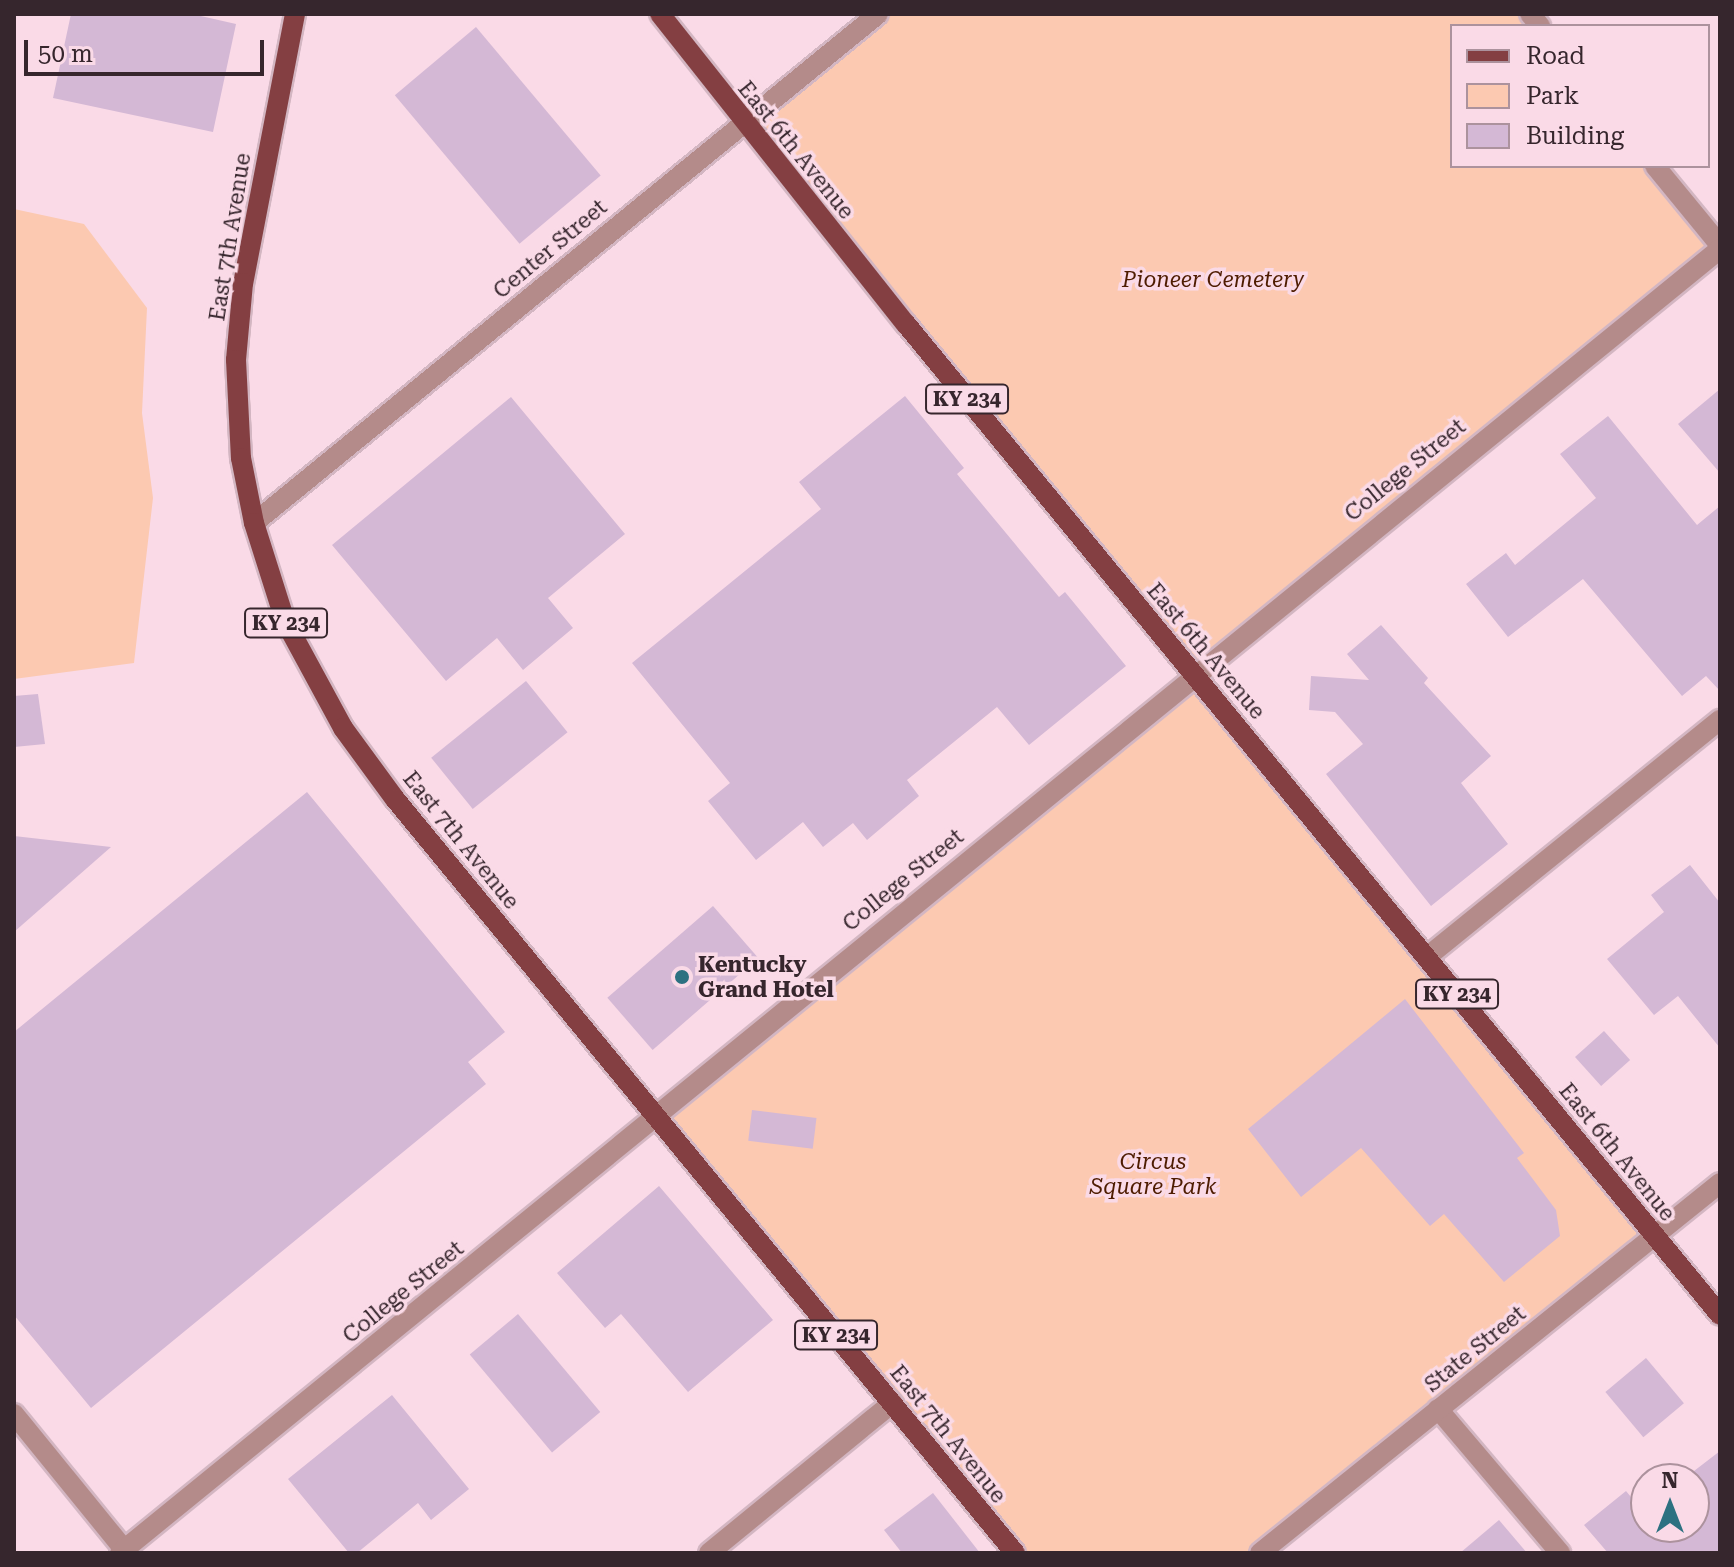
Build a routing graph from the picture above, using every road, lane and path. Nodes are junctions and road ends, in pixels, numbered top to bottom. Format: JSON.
{"nodes":[{"id":1,"x":295,"y":14,"type":"edge"},
{"id":2,"x":660,"y":14,"type":"edge"},
{"id":3,"x":878,"y":14,"type":"edge"},
{"id":4,"x":742,"y":122,"type":"junction"},
{"id":5,"x":1657,"y":168,"type":"edge"},
{"id":6,"x":1720,"y":247,"type":"edge"},
{"id":7,"x":254,"y":523,"type":"junction"},
{"id":8,"x":1193,"y":675,"type":"junction"},
{"id":9,"x":1720,"y":720,"type":"edge"},
{"id":10,"x":1427,"y":957,"type":"junction"},
{"id":11,"x":656,"y":1118,"type":"junction"},
{"id":12,"x":1720,"y":1183,"type":"edge"},
{"id":13,"x":1655,"y":1236,"type":"junction"},
{"id":14,"x":1720,"y":1315,"type":"edge"},
{"id":15,"x":892,"y":1403,"type":"junction"},
{"id":16,"x":1438,"y":1409,"type":"junction"},
{"id":17,"x":14,"y":1414,"type":"edge"},
{"id":18,"x":124,"y":1552,"type":"edge"},
{"id":19,"x":709,"y":1553,"type":"edge"},
{"id":20,"x":1015,"y":1553,"type":"edge"},
{"id":21,"x":1260,"y":1553,"type":"edge"},
{"id":22,"x":1560,"y":1553,"type":"edge"}],
"edges":[{"from":1,"to":7,"type":"main road","name":"East 7th Avenue","number":"KY 234"},
{"from":2,"to":4,"type":"main road","name":"East 6th Avenue","number":"KY 234"},
{"from":3,"to":4,"type":"street","name":"Center Street"},
{"from":4,"to":7,"type":"street","name":"Center Street"},
{"from":4,"to":8,"type":"main road","name":"East 6th Avenue","number":"KY 234"},
{"from":5,"to":6,"type":"street"},
{"from":6,"to":8,"type":"street","name":"College Street"},
{"from":7,"to":11,"type":"main road","name":"East 7th Avenue","number":"KY 234"},
{"from":8,"to":10,"type":"main road","name":"East 6th Avenue","number":"KY 234"},
{"from":8,"to":11,"type":"street","name":"College Street"},
{"from":9,"to":10,"type":"street"},
{"from":10,"to":13,"type":"main road","name":"East 6th Avenue","number":"KY 234"},
{"from":11,"to":15,"type":"main road","name":"East 7th Avenue","number":"KY 234"},
{"from":11,"to":18,"type":"street","name":"College Street"},
{"from":12,"to":13,"type":"street","name":"State Street"},
{"from":13,"to":14,"type":"main road","name":"East 6th Avenue","number":"KY 234"},
{"from":13,"to":16,"type":"street","name":"State Street"},
{"from":15,"to":19,"type":"street"},
{"from":15,"to":20,"type":"main road","name":"East 7th Avenue","number":"KY 234"},
{"from":16,"to":21,"type":"street","name":"State Street"},
{"from":16,"to":22,"type":"street"},
{"from":17,"to":18,"type":"street"}]}
